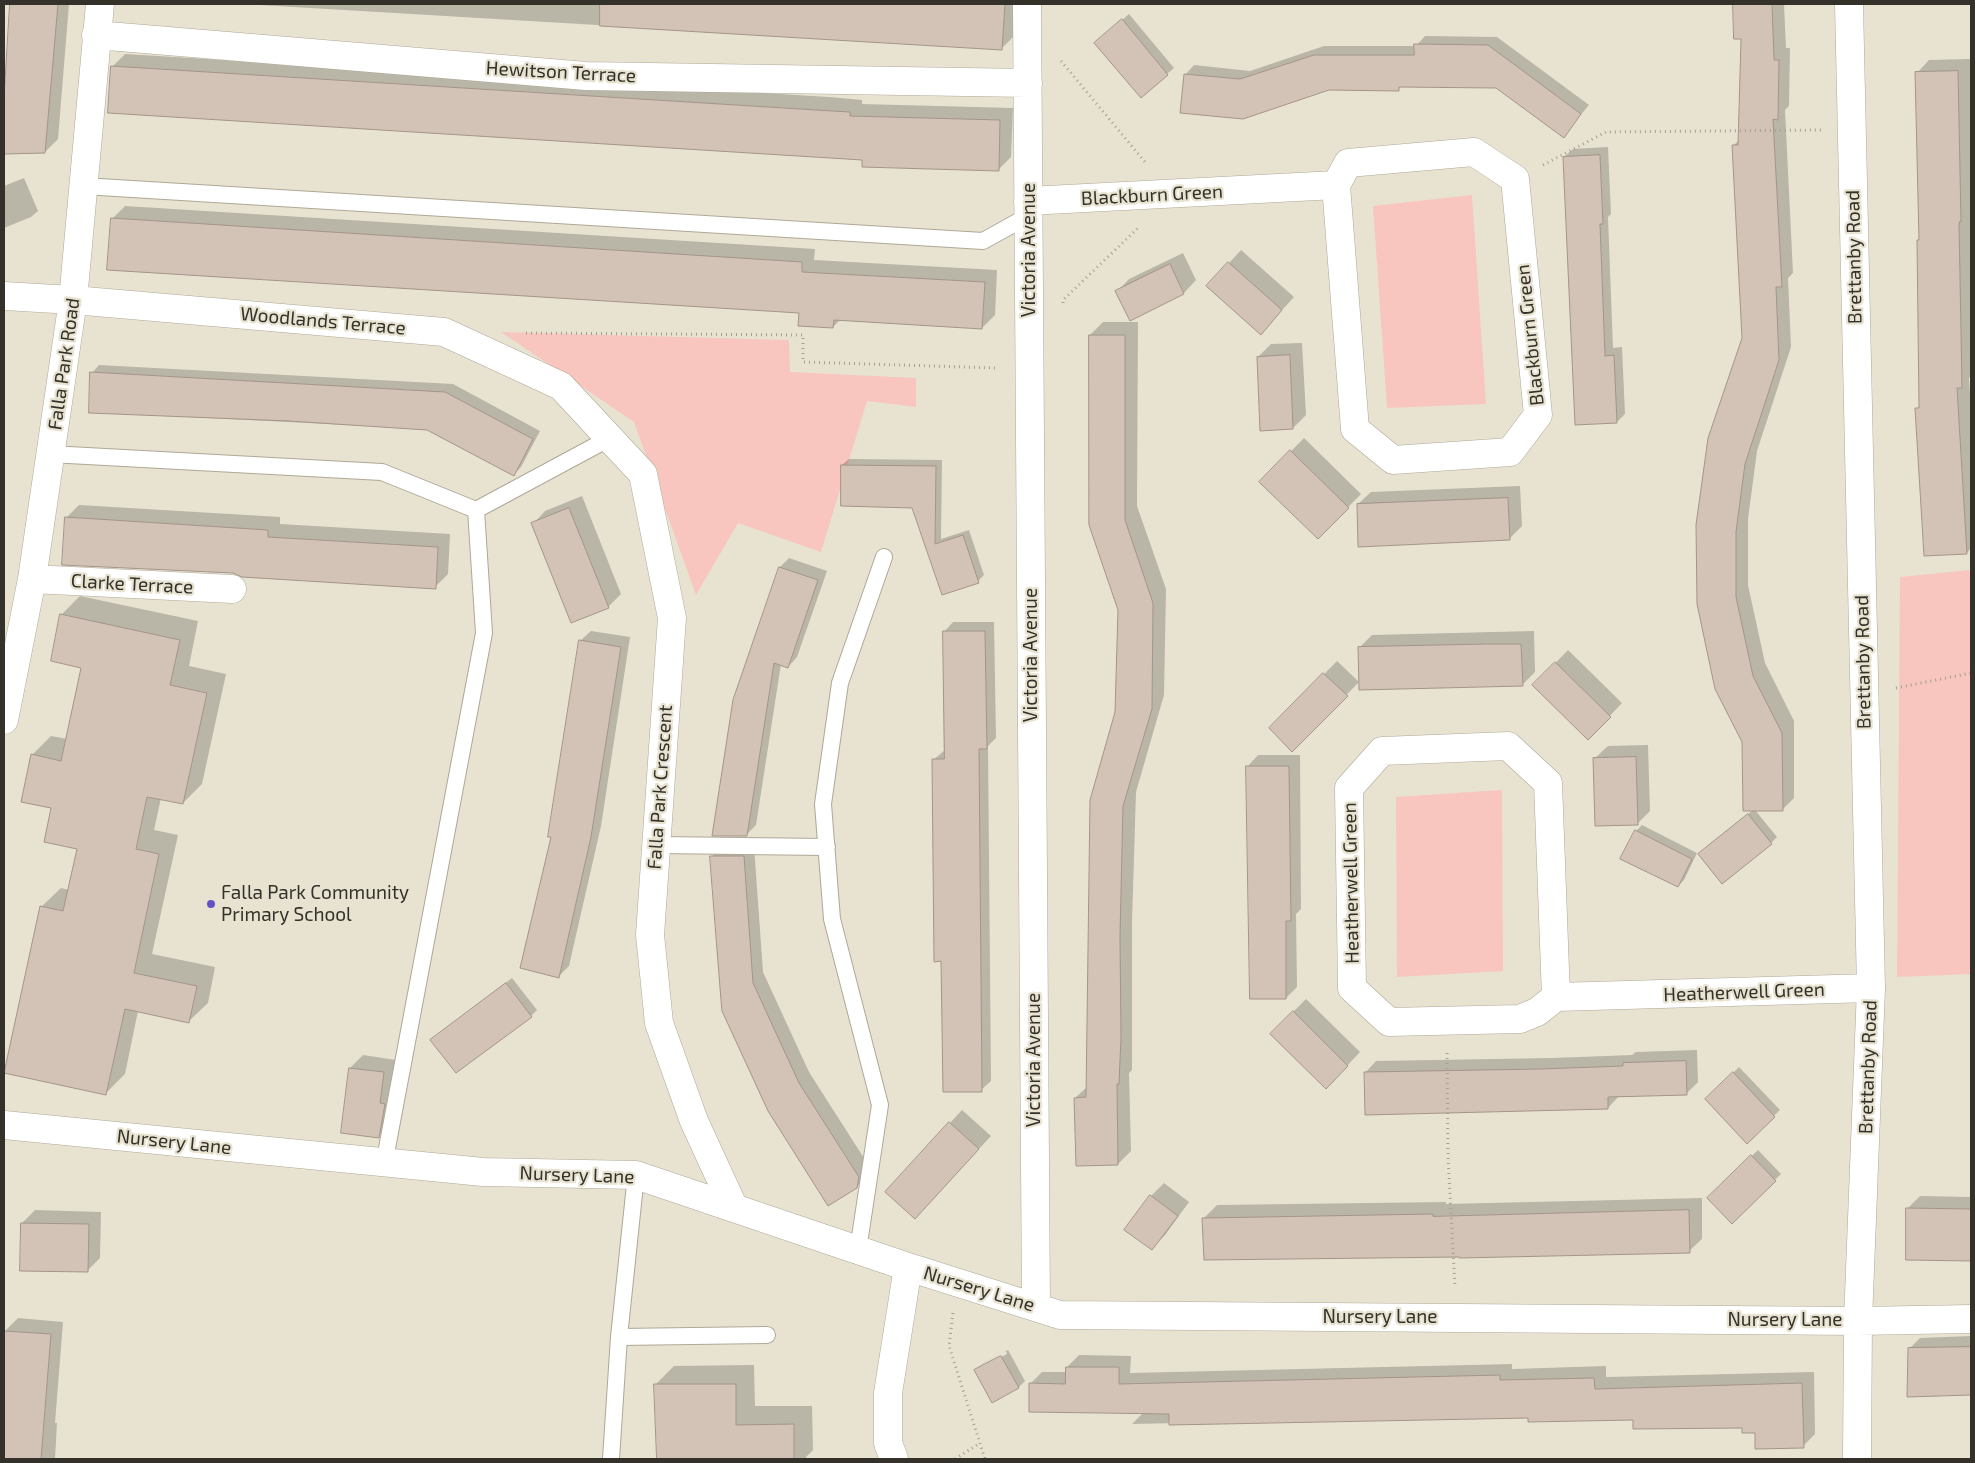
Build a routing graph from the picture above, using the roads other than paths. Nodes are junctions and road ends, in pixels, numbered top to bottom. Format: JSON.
{"nodes":[{"id":1,"x":100,"y":4,"type":"edge"},
{"id":2,"x":1027,"y":4,"type":"edge"},
{"id":3,"x":1848,"y":4,"type":"edge"},
{"id":4,"x":96,"y":34,"type":"junction"},
{"id":5,"x":1028,"y":83,"type":"junction"},
{"id":6,"x":1336,"y":185,"type":"junction"},
{"id":7,"x":83,"y":186,"type":"junction"},
{"id":8,"x":1028,"y":209,"type":"junction"},
{"id":9,"x":4,"y":296,"type":"edge"},
{"id":10,"x":73,"y":300,"type":"junction"},
{"id":11,"x":561,"y":386,"type":"joint"},
{"id":12,"x":610,"y":438,"type":"junction"},
{"id":13,"x":50,"y":454,"type":"junction"},
{"id":14,"x":476,"y":510,"type":"junction"},
{"id":15,"x":884,"y":557,"type":"dead end"},
{"id":16,"x":32,"y":579,"type":"junction"},
{"id":17,"x":232,"y":589,"type":"dead end"},
{"id":18,"x":4,"y":720,"type":"edge"},
{"id":19,"x":656,"y":845,"type":"junction"},
{"id":20,"x":826,"y":847,"type":"junction"},
{"id":21,"x":1871,"y":988,"type":"junction"},
{"id":22,"x":1556,"y":997,"type":"junction"},
{"id":23,"x":4,"y":1125,"type":"edge"},
{"id":24,"x":384,"y":1164,"type":"junction"},
{"id":25,"x":636,"y":1175,"type":"junction"},
{"id":26,"x":734,"y":1208,"type":"junction"},
{"id":27,"x":858,"y":1250,"type":"junction"},
{"id":28,"x":908,"y":1268,"type":"junction"},
{"id":29,"x":1036,"y":1307,"type":"junction"},
{"id":30,"x":1971,"y":1319,"type":"edge"},
{"id":31,"x":1858,"y":1321,"type":"junction"},
{"id":32,"x":768,"y":1335,"type":"dead end"},
{"id":33,"x":619,"y":1337,"type":"junction"},
{"id":34,"x":611,"y":1459,"type":"edge"},
{"id":35,"x":894,"y":1459,"type":"edge"},
{"id":36,"x":1857,"y":1459,"type":"edge"}],
"edges":[{"from":1,"to":4,"type":"street","name":"Falla Park Road"},
{"from":2,"to":5,"type":"street","name":"Victoria Avenue"},
{"from":3,"to":21,"type":"street","name":"Brettanby Road"},
{"from":4,"to":5,"type":"street","name":"Hewitson Terrace"},
{"from":4,"to":7,"type":"street","name":"Falla Park Road"},
{"from":5,"to":8,"type":"street","name":"Victoria Avenue"},
{"from":6,"to":6,"type":"street","name":"Blackburn Green"},
{"from":6,"to":8,"type":"street","name":"Blackburn Green"},
{"from":7,"to":8,"type":"lane"},
{"from":7,"to":10,"type":"street","name":"Falla Park Road"},
{"from":8,"to":29,"type":"street","name":"Victoria Avenue"},
{"from":9,"to":10,"type":"street","name":"Woodlands Terrace"},
{"from":10,"to":11,"type":"street","name":"Woodlands Terrace"},
{"from":10,"to":13,"type":"street","name":"Falla Park Road"},
{"from":11,"to":12,"type":"street","name":"Falla Park Crescent"},
{"from":12,"to":14,"type":"lane"},
{"from":12,"to":19,"type":"street","name":"Falla Park Crescent"},
{"from":13,"to":14,"type":"lane"},
{"from":13,"to":16,"type":"street","name":"Falla Park Road"},
{"from":14,"to":24,"type":"lane"},
{"from":15,"to":20,"type":"lane"},
{"from":16,"to":17,"type":"street","name":"Clarke Terrace"},
{"from":16,"to":18,"type":"street","name":"Falla Park Road"},
{"from":19,"to":20,"type":"lane"},
{"from":19,"to":26,"type":"street","name":"Falla Park Crescent"},
{"from":20,"to":27,"type":"lane"},
{"from":21,"to":22,"type":"street","name":"Heatherwell Green"},
{"from":21,"to":31,"type":"street","name":"Brettanby Road"},
{"from":22,"to":22,"type":"street","name":"Heatherwell Green"},
{"from":23,"to":24,"type":"street","name":"Nursery Lane"},
{"from":24,"to":25,"type":"street","name":"Nursery Lane"},
{"from":25,"to":26,"type":"street","name":"Nursery Lane"},
{"from":25,"to":33,"type":"lane"},
{"from":26,"to":27,"type":"street","name":"Nursery Lane"},
{"from":27,"to":28,"type":"street","name":"Nursery Lane"},
{"from":28,"to":29,"type":"street","name":"Nursery Lane"},
{"from":28,"to":35,"type":"street"},
{"from":29,"to":31,"type":"street","name":"Nursery Lane"},
{"from":30,"to":31,"type":"street","name":"Nursery Lane"},
{"from":31,"to":36,"type":"street","name":"Brettanby Road"},
{"from":32,"to":33,"type":"lane"},
{"from":33,"to":34,"type":"lane"}]}
